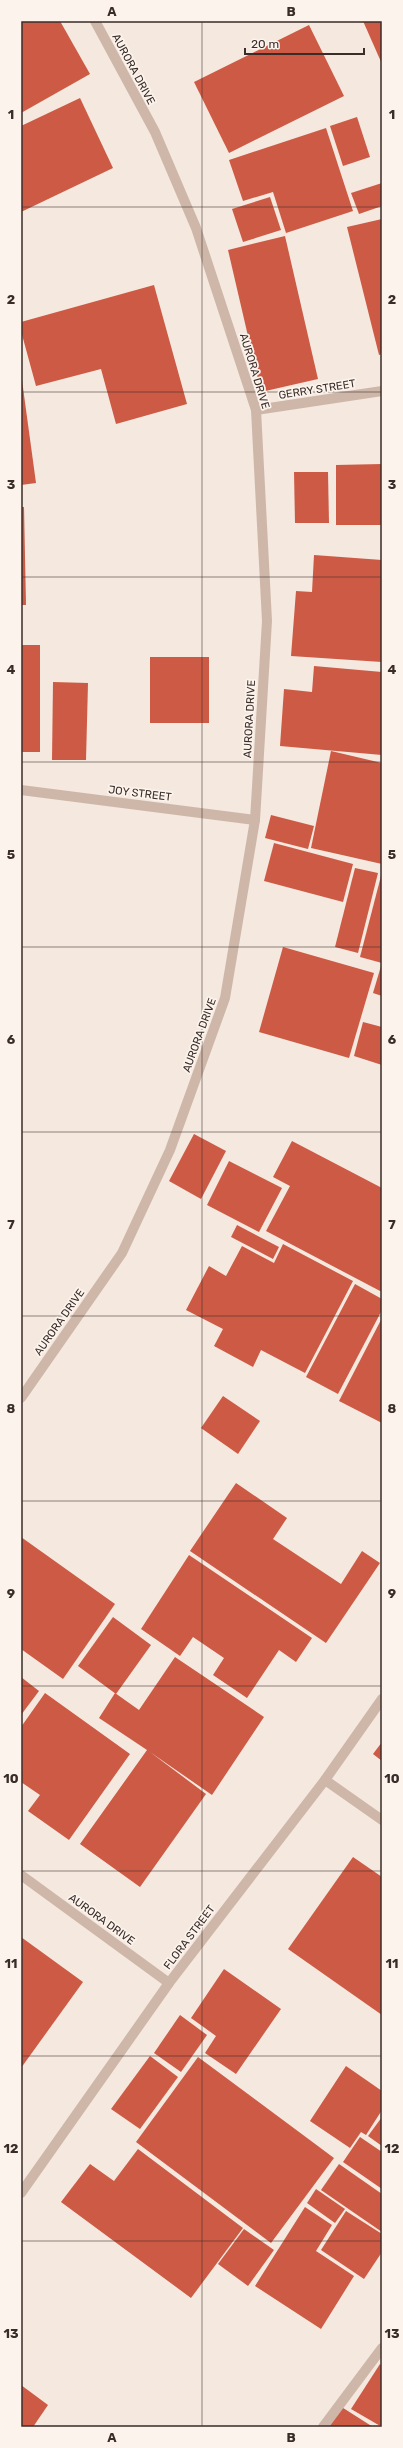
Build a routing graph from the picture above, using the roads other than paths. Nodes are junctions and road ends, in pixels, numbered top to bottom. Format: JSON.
{"nodes":[{"id":1,"x":95,"y":21,"type":"edge"},
{"id":2,"x":382,"y":391,"type":"edge"},
{"id":3,"x":256,"y":410,"type":"junction"},
{"id":4,"x":21,"y":790,"type":"edge"},
{"id":5,"x":255,"y":820,"type":"junction"},
{"id":6,"x":21,"y":1398,"type":"edge"},
{"id":7,"x":382,"y":1699,"type":"edge"},
{"id":8,"x":325,"y":1780,"type":"junction"},
{"id":9,"x":382,"y":1820,"type":"edge"},
{"id":10,"x":21,"y":1875,"type":"edge"},
{"id":11,"x":169,"y":1983,"type":"junction"},
{"id":12,"x":21,"y":2193,"type":"edge"},
{"id":13,"x":382,"y":2348,"type":"edge"},
{"id":14,"x":323,"y":2427,"type":"edge"}],
"edges":[{"from":1,"to":3,"type":"street","name":"AURORA DRIVE"},
{"from":2,"to":3,"type":"street","name":"GERRY STREET"},
{"from":3,"to":5,"type":"street","name":"AURORA DRIVE"},
{"from":4,"to":5,"type":"street","name":"JOY STREET"},
{"from":5,"to":6,"type":"street","name":"AURORA DRIVE"},
{"from":7,"to":8,"type":"street","name":"FLORA STREET"},
{"from":8,"to":9,"type":"street"},
{"from":8,"to":11,"type":"street","name":"FLORA STREET"},
{"from":10,"to":11,"type":"street","name":"AURORA DRIVE"},
{"from":11,"to":12,"type":"street","name":"FLORA STREET"},
{"from":13,"to":14,"type":"street"}]}
